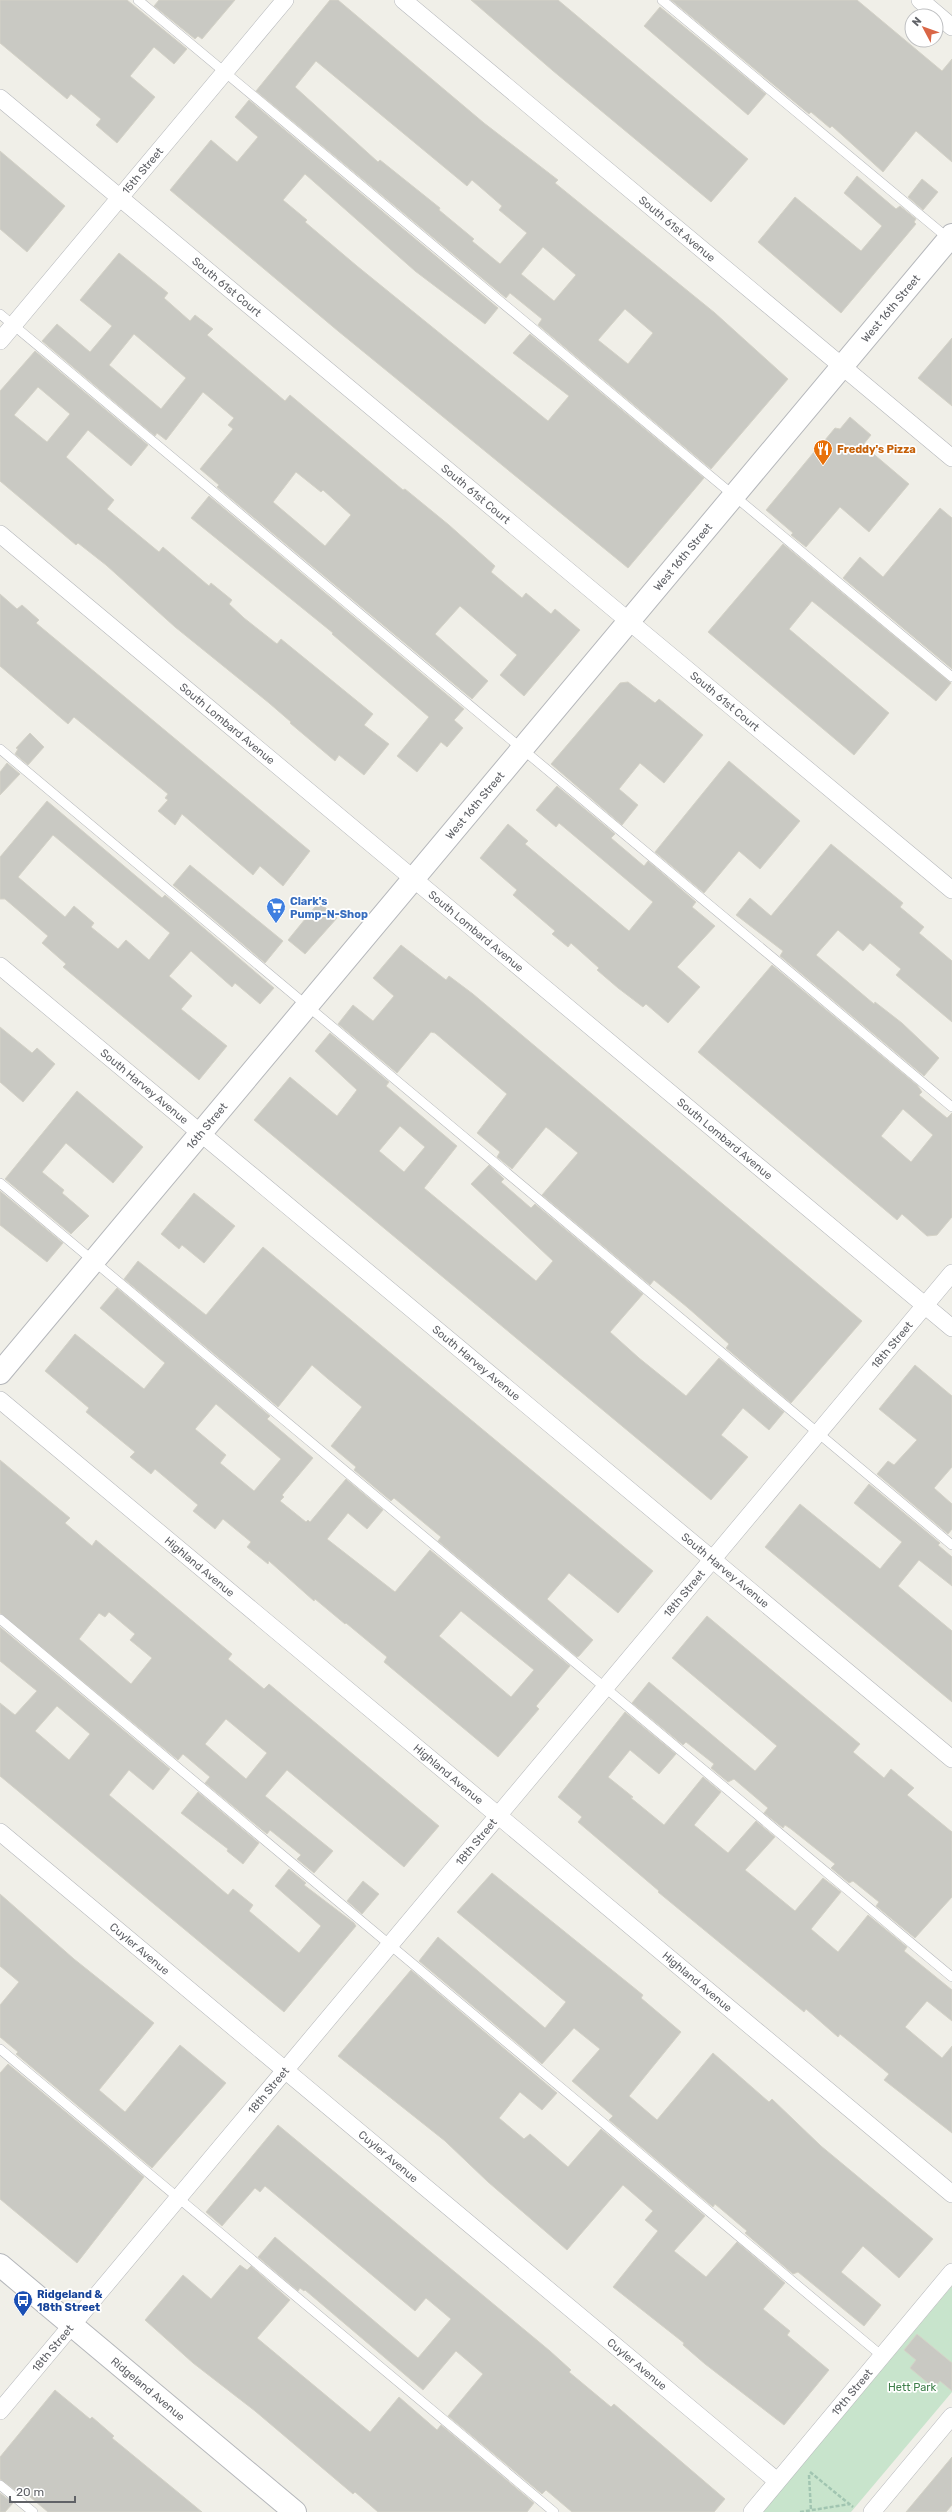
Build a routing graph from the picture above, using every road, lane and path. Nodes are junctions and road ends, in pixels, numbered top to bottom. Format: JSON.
{"nodes":[{"id":1,"x":138,"y":0,"type":"edge"},
{"id":2,"x":285,"y":0,"type":"edge"},
{"id":3,"x":403,"y":0,"type":"edge"},
{"id":4,"x":662,"y":0,"type":"edge"},
{"id":5,"x":920,"y":0,"type":"edge"},
{"id":6,"x":952,"y":27,"type":"edge"},
{"id":7,"x":225,"y":72,"type":"junction"},
{"id":8,"x":0,"y":98,"type":"edge"},
{"id":9,"x":120,"y":198,"type":"junction"},
{"id":10,"x":951,"y":238,"type":"edge"},
{"id":11,"x":0,"y":314,"type":"edge"},
{"id":12,"x":13,"y":325,"type":"junction"},
{"id":13,"x":0,"y":341,"type":"edge"},
{"id":14,"x":842,"y":366,"type":"junction"},
{"id":15,"x":952,"y":458,"type":"edge"},
{"id":16,"x":734,"y":496,"type":"junction"},
{"id":17,"x":0,"y":534,"type":"edge"},
{"id":18,"x":629,"y":621,"type":"junction"},
{"id":19,"x":952,"y":677,"type":"edge"},
{"id":20,"x":0,"y":749,"type":"edge"},
{"id":21,"x":522,"y":749,"type":"junction"},
{"id":22,"x":413,"y":879,"type":"junction"},
{"id":23,"x":952,"y":890,"type":"edge"},
{"id":24,"x":0,"y":966,"type":"edge"},
{"id":25,"x":307,"y":1006,"type":"junction"},
{"id":26,"x":952,"y":1107,"type":"edge"},
{"id":27,"x":200,"y":1133,"type":"junction"},
{"id":28,"x":0,"y":1183,"type":"edge"},
{"id":29,"x":94,"y":1261,"type":"junction"},
{"id":30,"x":952,"y":1272,"type":"edge"},
{"id":31,"x":925,"y":1305,"type":"junction"},
{"id":32,"x":952,"y":1328,"type":"edge"},
{"id":33,"x":0,"y":1373,"type":"edge"},
{"id":34,"x":0,"y":1400,"type":"edge"},
{"id":35,"x":818,"y":1432,"type":"junction"},
{"id":36,"x":952,"y":1544,"type":"edge"},
{"id":37,"x":712,"y":1559,"type":"junction"},
{"id":38,"x":0,"y":1619,"type":"edge"},
{"id":39,"x":605,"y":1688,"type":"junction"},
{"id":40,"x":952,"y":1759,"type":"edge"},
{"id":41,"x":498,"y":1816,"type":"junction"},
{"id":42,"x":0,"y":1832,"type":"edge"},
{"id":43,"x":391,"y":1944,"type":"junction"},
{"id":44,"x":952,"y":1977,"type":"edge"},
{"id":45,"x":0,"y":2049,"type":"edge"},
{"id":46,"x":285,"y":2070,"type":"junction"},
{"id":47,"x":952,"y":2194,"type":"edge"},
{"id":48,"x":178,"y":2198,"type":"junction"},
{"id":49,"x":0,"y":2265,"type":"edge"},
{"id":50,"x":952,"y":2272,"type":"edge"},
{"id":51,"x":72,"y":2325,"type":"junction"},
{"id":52,"x":882,"y":2356,"type":"junction"},
{"id":53,"x":0,"y":2411,"type":"edge"},
{"id":54,"x":952,"y":2416,"type":"edge"},
{"id":55,"x":778,"y":2481,"type":"junction"},
{"id":56,"x":0,"y":2485,"type":"edge"},
{"id":57,"x":850,"y":2504,"type":"junction"},
{"id":58,"x":811,"y":2511,"type":"edge"},
{"id":59,"x":864,"y":2511,"type":"edge"},
{"id":60,"x":33,"y":2512,"type":"edge"},
{"id":61,"x":295,"y":2512,"type":"edge"},
{"id":62,"x":554,"y":2512,"type":"edge"},
{"id":63,"x":752,"y":2512,"type":"edge"},
{"id":64,"x":800,"y":2512,"type":"edge"}],
"edges":[{"from":1,"to":7,"type":"lane"},
{"from":2,"to":7,"type":"street","name":"15th Street"},
{"from":3,"to":14,"type":"street","name":"South 61st Avenue"},
{"from":4,"to":10,"type":"lane"},
{"from":5,"to":6,"type":"street"},
{"from":7,"to":9,"type":"street","name":"15th Street"},
{"from":7,"to":16,"type":"lane"},
{"from":8,"to":9,"type":"street","name":"South 61st Court"},
{"from":9,"to":12,"type":"street","name":"15th Street"},
{"from":9,"to":18,"type":"street","name":"South 61st Court"},
{"from":10,"to":14,"type":"street","name":"West 16th Street"},
{"from":11,"to":12,"type":"lane"},
{"from":12,"to":13,"type":"street","name":"15th Street"},
{"from":12,"to":21,"type":"lane"},
{"from":14,"to":15,"type":"street","name":"South 61st Avenue"},
{"from":14,"to":16,"type":"street","name":"West 16th Street"},
{"from":16,"to":18,"type":"street","name":"West 16th Street"},
{"from":16,"to":19,"type":"lane"},
{"from":17,"to":22,"type":"street","name":"South Lombard Avenue"},
{"from":18,"to":21,"type":"street","name":"West 16th Street"},
{"from":18,"to":23,"type":"street","name":"South 61st Court"},
{"from":20,"to":25,"type":"lane"},
{"from":21,"to":22,"type":"street","name":"West 16th Street"},
{"from":21,"to":26,"type":"lane"},
{"from":22,"to":25,"type":"street","name":"16th Street"},
{"from":22,"to":31,"type":"street","name":"South Lombard Avenue"},
{"from":24,"to":27,"type":"street","name":"South Harvey Avenue"},
{"from":25,"to":27,"type":"street","name":"16th Street"},
{"from":25,"to":35,"type":"lane"},
{"from":27,"to":29,"type":"street","name":"16th Street"},
{"from":27,"to":37,"type":"street","name":"South Harvey Avenue"},
{"from":28,"to":29,"type":"lane"},
{"from":29,"to":33,"type":"street","name":"16th Street"},
{"from":29,"to":39,"type":"lane"},
{"from":30,"to":31,"type":"street","name":"18th Street"},
{"from":31,"to":32,"type":"street","name":"South Lombard Avenue"},
{"from":31,"to":35,"type":"street","name":"18th Street"},
{"from":34,"to":41,"type":"street","name":"Highland Avenue"},
{"from":35,"to":36,"type":"lane"},
{"from":35,"to":37,"type":"street","name":"18th Street"},
{"from":37,"to":39,"type":"street","name":"18th Street"},
{"from":37,"to":40,"type":"street","name":"South Harvey Avenue"},
{"from":38,"to":43,"type":"lane"},
{"from":39,"to":41,"type":"street","name":"18th Street"},
{"from":39,"to":44,"type":"lane"},
{"from":41,"to":43,"type":"street","name":"18th Street"},
{"from":41,"to":47,"type":"street","name":"Highland Avenue"},
{"from":42,"to":46,"type":"street","name":"Cuyler Avenue"},
{"from":43,"to":46,"type":"street","name":"18th Street"},
{"from":43,"to":52,"type":"lane"},
{"from":45,"to":48,"type":"lane"},
{"from":46,"to":48,"type":"street","name":"18th Street"},
{"from":46,"to":55,"type":"street","name":"Cuyler Avenue"},
{"from":48,"to":51,"type":"street","name":"18th Street"},
{"from":48,"to":62,"type":"lane"},
{"from":49,"to":51,"type":"street","name":"Ridgeland Avenue"},
{"from":50,"to":52,"type":"street","name":"19th Street"},
{"from":51,"to":53,"type":"street","name":"18th Street"},
{"from":51,"to":61,"type":"street","name":"Ridgeland Avenue"},
{"from":52,"to":55,"type":"street","name":"19th Street"},
{"from":54,"to":59,"type":"street"},
{"from":55,"to":63,"type":"street","name":"19th Street"},
{"from":56,"to":60,"type":"lane"},
{"from":57,"to":58,"type":"path"},
{"from":57,"to":58,"type":"path"},
{"from":57,"to":59,"type":"path"},
{"from":58,"to":64,"type":"path"}]}
